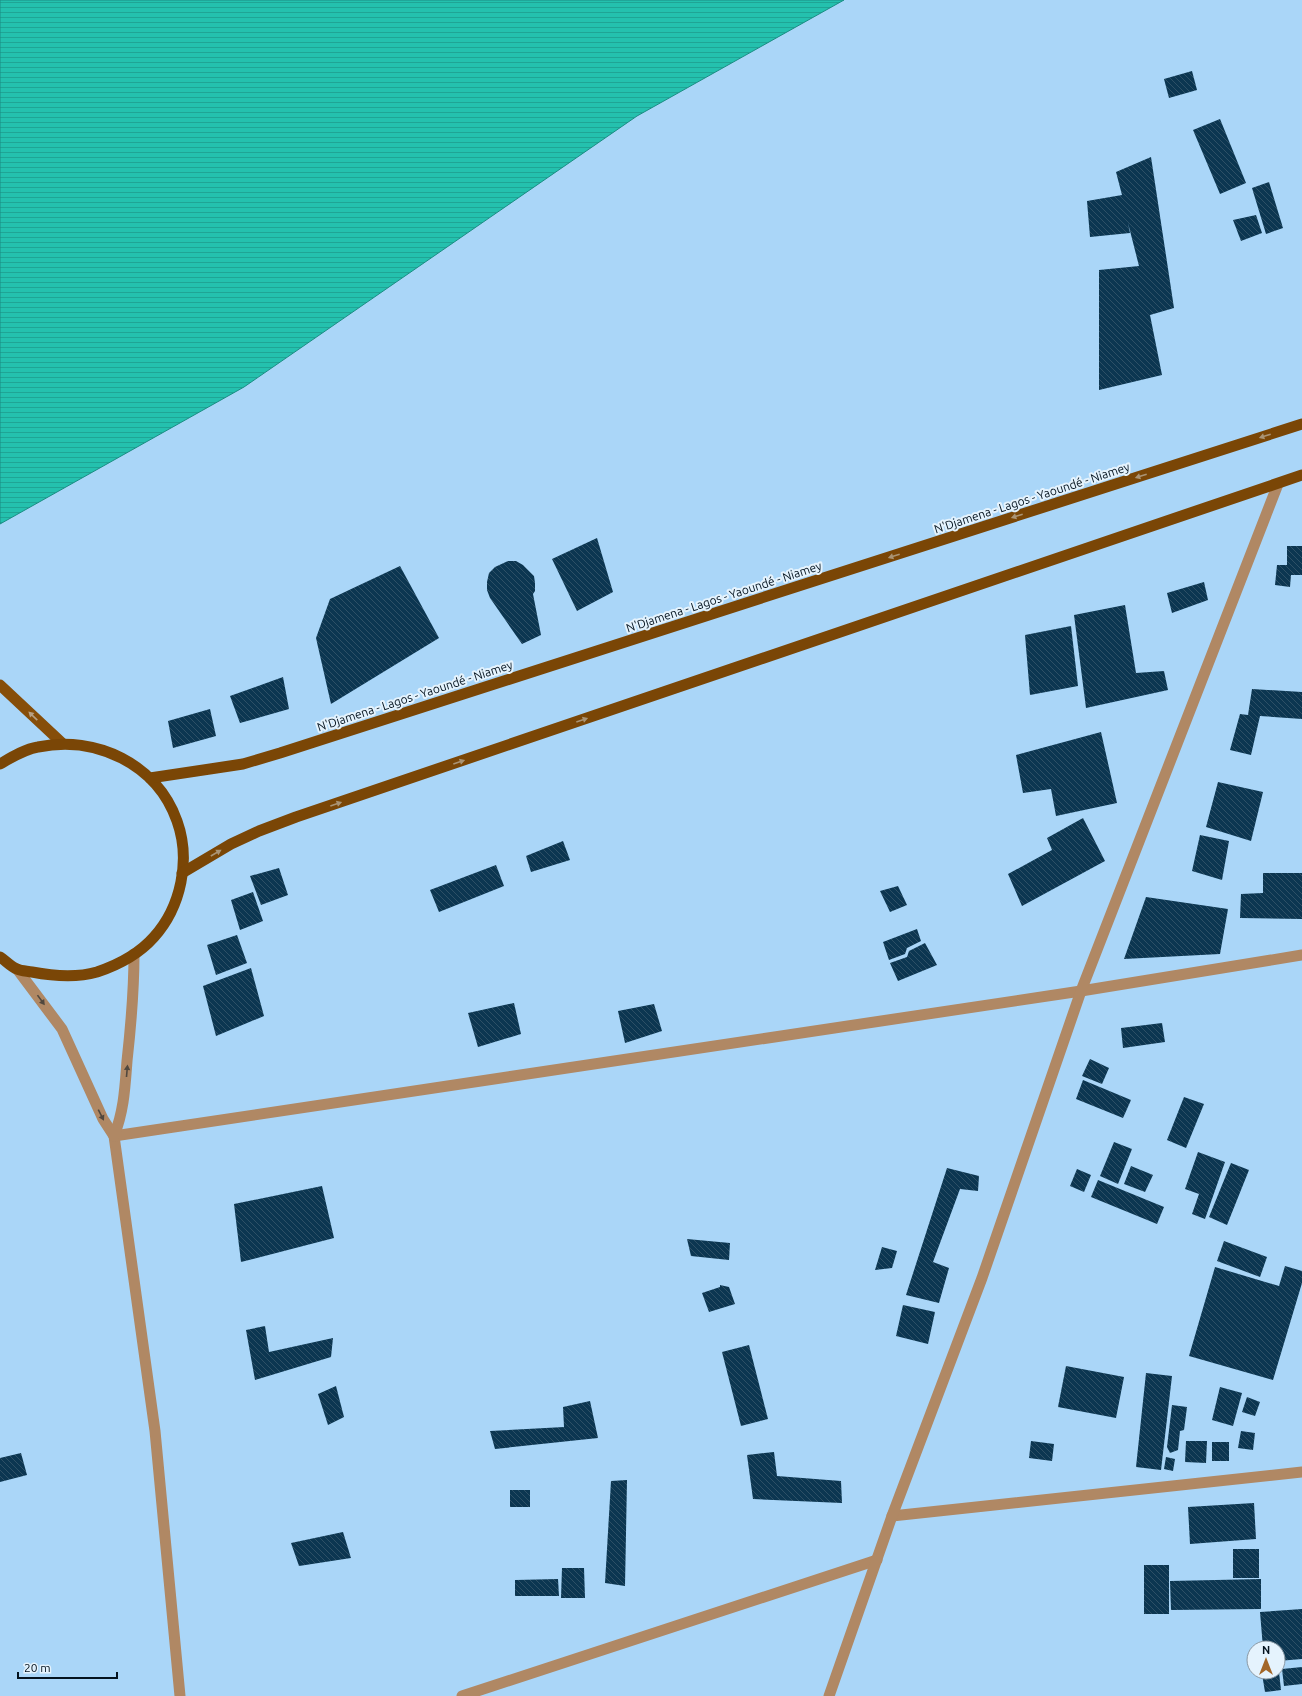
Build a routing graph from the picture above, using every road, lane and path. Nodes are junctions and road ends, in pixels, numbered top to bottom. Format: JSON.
{"nodes":[{"id":1,"x":1302,"y":424,"type":"edge"},
{"id":2,"x":1302,"y":475,"type":"edge"},
{"id":3,"x":1278,"y":484,"type":"junction"},
{"id":4,"x":0,"y":685,"type":"edge"},
{"id":5,"x":62,"y":743,"type":"junction"},
{"id":6,"x":0,"y":764,"type":"edge"},
{"id":7,"x":150,"y":778,"type":"junction"},
{"id":8,"x":182,"y":873,"type":"junction"},
{"id":9,"x":134,"y":954,"type":"junction"},
{"id":10,"x":1302,"y":955,"type":"edge"},
{"id":11,"x":0,"y":956,"type":"edge"},
{"id":12,"x":17,"y":969,"type":"junction"},
{"id":13,"x":1081,"y":991,"type":"junction"},
{"id":14,"x":114,"y":1136,"type":"junction"},
{"id":15,"x":1302,"y":1472,"type":"edge"},
{"id":16,"x":892,"y":1516,"type":"junction"},
{"id":17,"x":877,"y":1560,"type":"junction"},
{"id":18,"x":180,"y":1696,"type":"edge"},
{"id":19,"x":462,"y":1696,"type":"edge"},
{"id":20,"x":829,"y":1696,"type":"edge"}],
"edges":[{"from":1,"to":7,"type":"highway","name":"N'Djamena - Lagos - Yaoundé - Niamey","one_way":true},
{"from":2,"to":3,"type":"highway"},
{"from":8,"to":3,"type":"highway","one_way":true},
{"from":3,"to":13,"type":"street"},
{"from":5,"to":4,"type":"main road","one_way":true},
{"from":5,"to":6,"type":"highway"},
{"from":5,"to":7,"type":"highway"},
{"from":7,"to":8,"type":"highway"},
{"from":8,"to":9,"type":"highway"},
{"from":9,"to":12,"type":"highway"},
{"from":14,"to":9,"type":"street","one_way":true},
{"from":10,"to":13,"type":"street"},
{"from":11,"to":12,"type":"highway"},
{"from":12,"to":14,"type":"street","one_way":true},
{"from":13,"to":14,"type":"street"},
{"from":13,"to":16,"type":"street"},
{"from":14,"to":18,"type":"street"},
{"from":15,"to":16,"type":"street"},
{"from":16,"to":17,"type":"street"},
{"from":17,"to":19,"type":"street"},
{"from":17,"to":20,"type":"street"}]}
